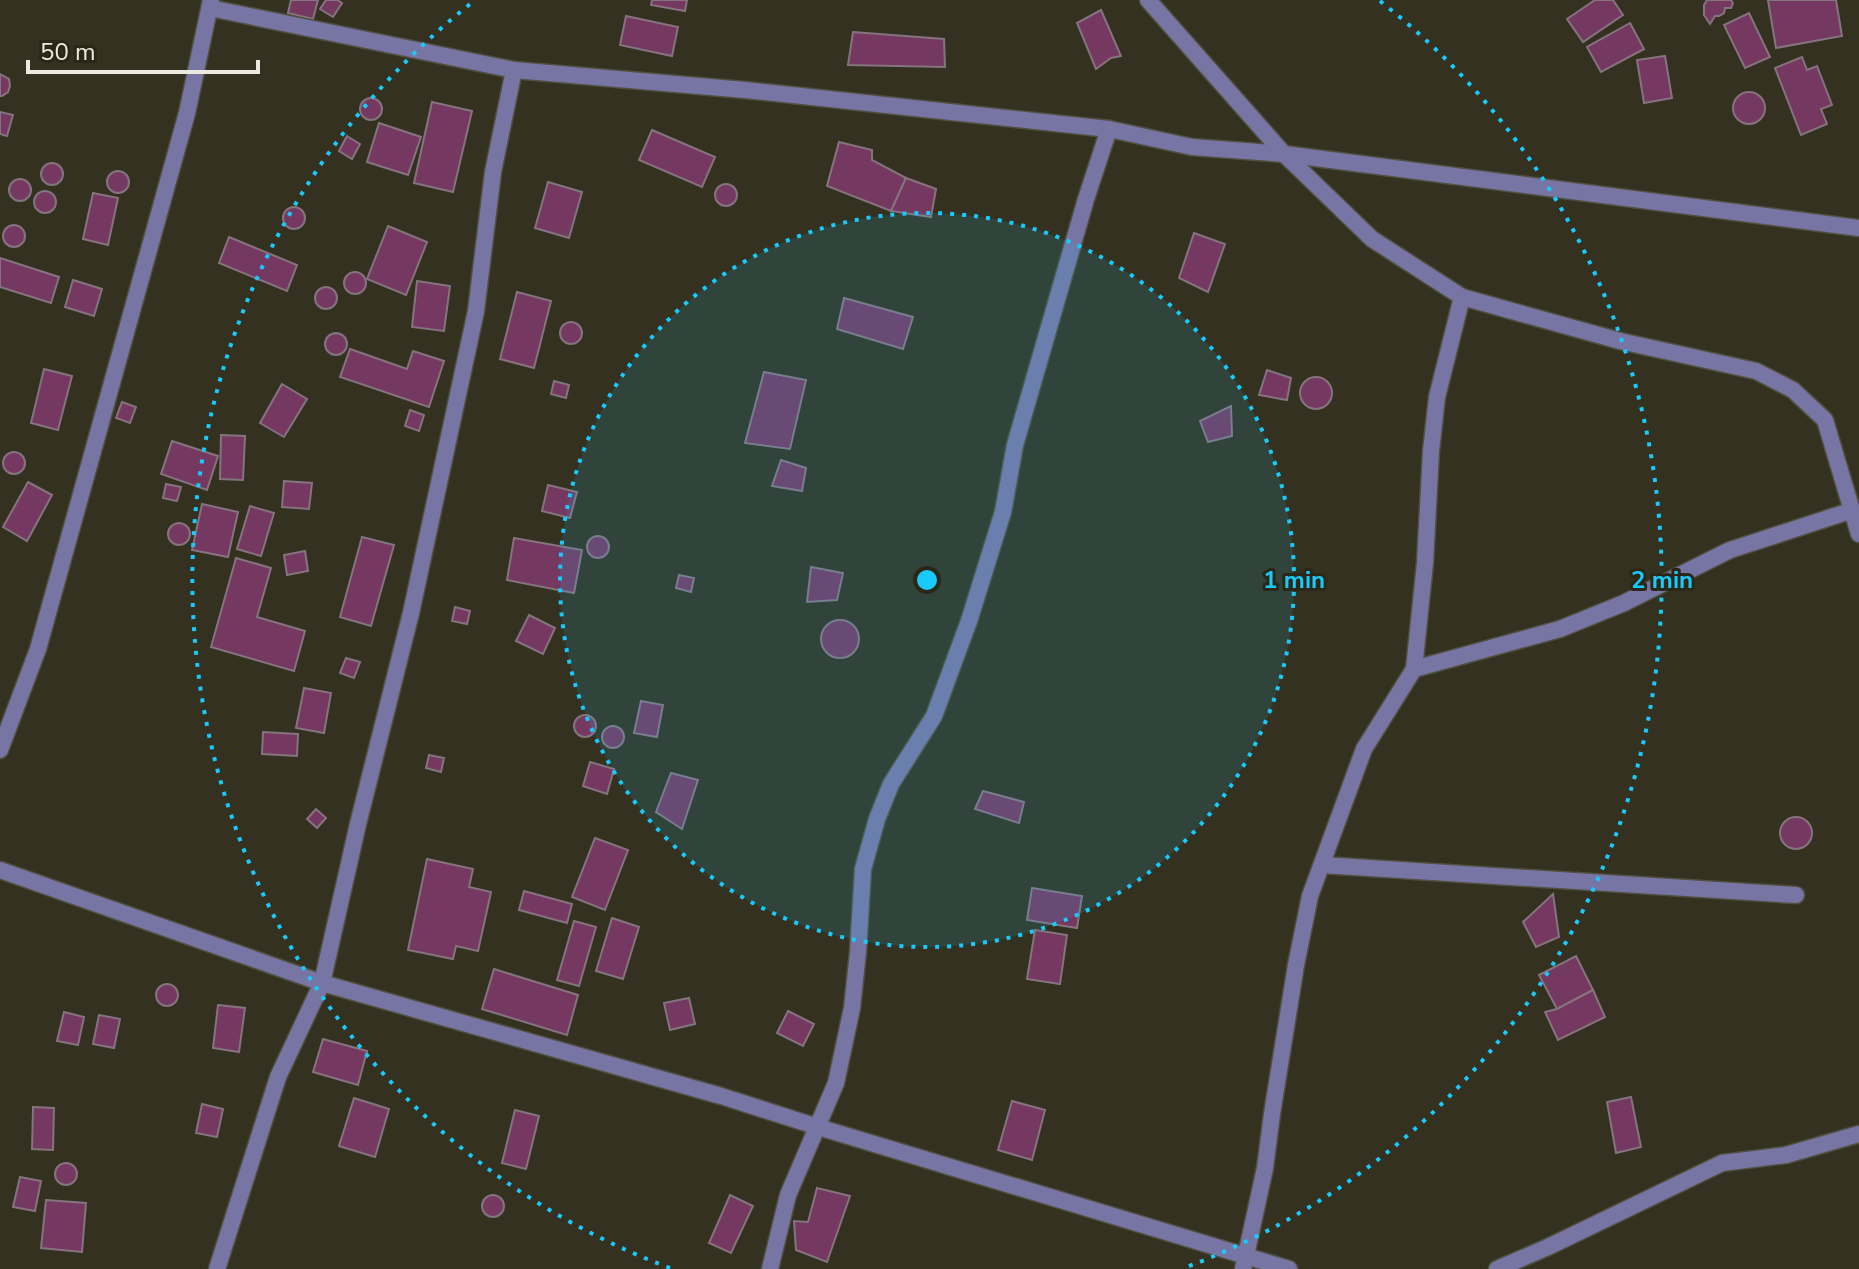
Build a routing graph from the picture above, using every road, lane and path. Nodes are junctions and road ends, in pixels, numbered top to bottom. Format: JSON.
{"nodes":[{"id":1,"x":1148,"y":0,"type":"edge"},
{"id":2,"x":211,"y":4,"type":"edge"},
{"id":3,"x":514,"y":70,"type":"junction"},
{"id":4,"x":1109,"y":129,"type":"junction"},
{"id":5,"x":1284,"y":154,"type":"junction"},
{"id":6,"x":1859,"y":228,"type":"edge"},
{"id":7,"x":1462,"y":297,"type":"junction"},
{"id":8,"x":1853,"y":510,"type":"junction"},
{"id":9,"x":1859,"y":534,"type":"edge"},
{"id":10,"x":1414,"y":669,"type":"junction"},
{"id":11,"x":0,"y":750,"type":"edge"},
{"id":12,"x":1322,"y":865,"type":"junction"},
{"id":13,"x":0,"y":870,"type":"edge"},
{"id":14,"x":1796,"y":895,"type":"dead end"},
{"id":15,"x":322,"y":983,"type":"junction"},
{"id":16,"x":818,"y":1127,"type":"junction"},
{"id":17,"x":1859,"y":1134,"type":"edge"},
{"id":18,"x":1245,"y":1263,"type":"edge"},
{"id":19,"x":217,"y":1269,"type":"edge"},
{"id":20,"x":770,"y":1269,"type":"edge"},
{"id":21,"x":1289,"y":1269,"type":"edge"},
{"id":22,"x":1497,"y":1269,"type":"edge"}],
"edges":[{"from":1,"to":5,"type":"street"},
{"from":2,"to":3,"type":"street"},
{"from":2,"to":11,"type":"street"},
{"from":3,"to":4,"type":"street"},
{"from":3,"to":15,"type":"street"},
{"from":4,"to":5,"type":"street"},
{"from":4,"to":16,"type":"street"},
{"from":5,"to":6,"type":"street"},
{"from":5,"to":7,"type":"street"},
{"from":7,"to":8,"type":"street"},
{"from":7,"to":10,"type":"street"},
{"from":8,"to":9,"type":"street"},
{"from":8,"to":10,"type":"street"},
{"from":10,"to":12,"type":"street"},
{"from":12,"to":14,"type":"street"},
{"from":12,"to":18,"type":"street"},
{"from":13,"to":15,"type":"street"},
{"from":15,"to":16,"type":"street"},
{"from":15,"to":19,"type":"street"},
{"from":16,"to":18,"type":"street"},
{"from":16,"to":20,"type":"street"},
{"from":17,"to":22,"type":"street"},
{"from":18,"to":21,"type":"street"}]}
